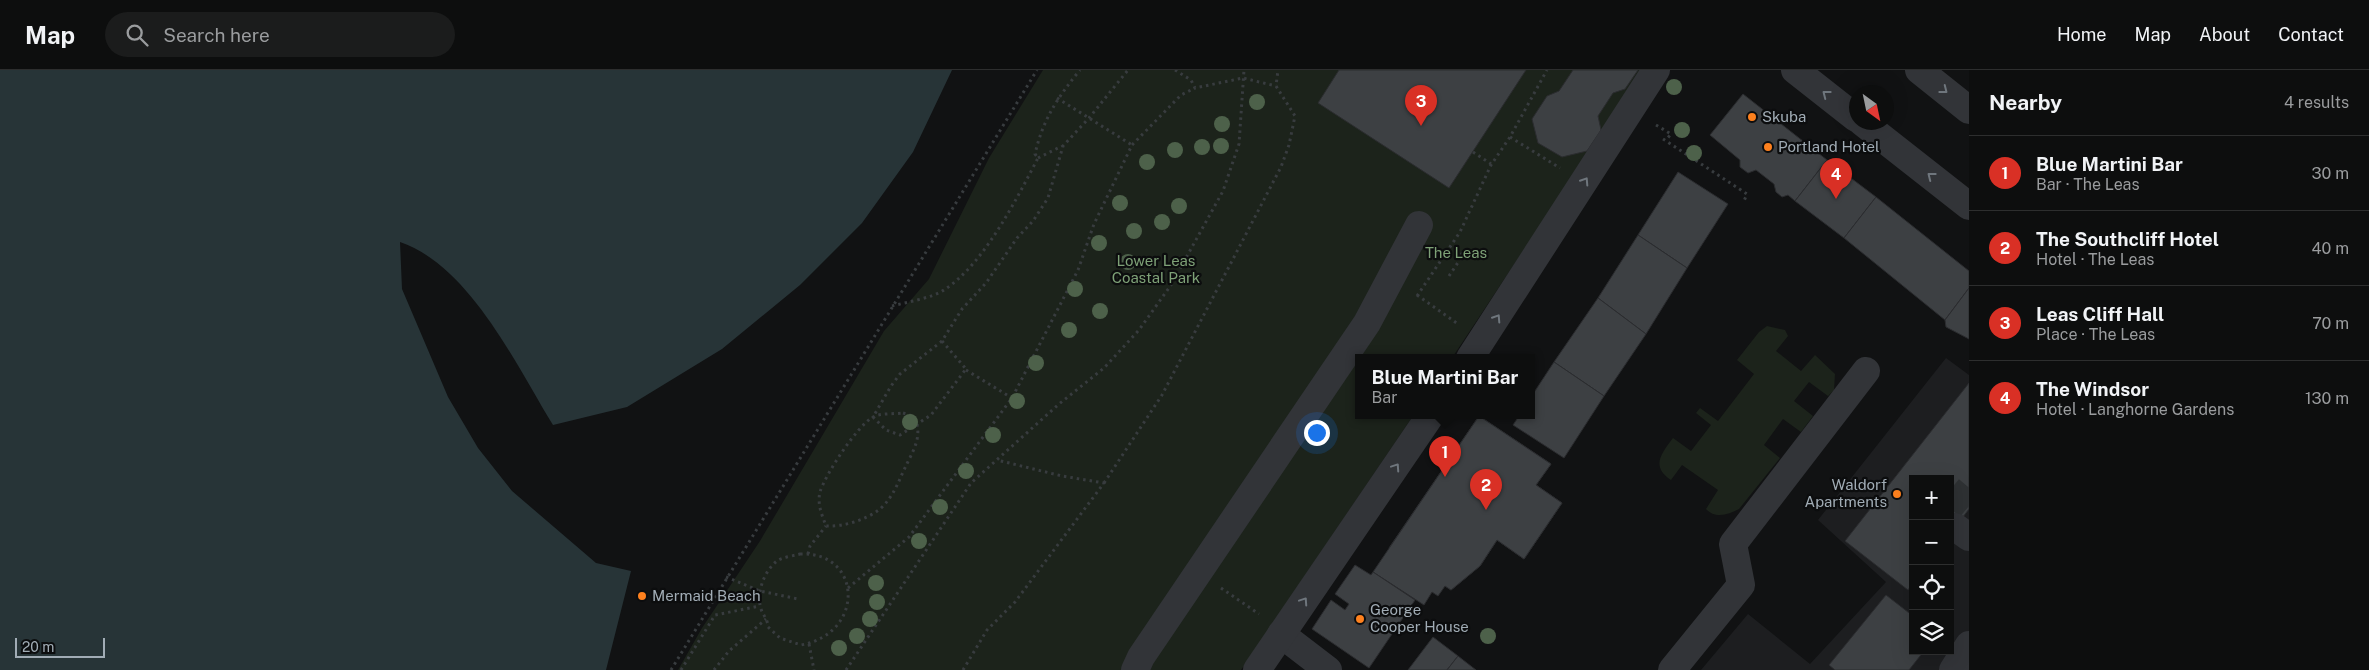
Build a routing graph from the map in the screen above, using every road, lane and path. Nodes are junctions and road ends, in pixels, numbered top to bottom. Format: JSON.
{"nodes":[{"id":1,"x":1037,"y":70,"type":"edge"},
{"id":2,"x":1080,"y":70,"type":"edge"},
{"id":3,"x":1128,"y":70,"type":"edge"},
{"id":4,"x":1175,"y":70,"type":"edge"},
{"id":5,"x":1244,"y":70,"type":"edge"},
{"id":6,"x":1278,"y":70,"type":"edge"},
{"id":7,"x":1547,"y":70,"type":"edge"},
{"id":8,"x":1656,"y":70,"type":"edge"},
{"id":9,"x":1795,"y":70,"type":"edge"},
{"id":10,"x":1918,"y":70,"type":"edge"},
{"id":11,"x":1243,"y":78,"type":"junction"},
{"id":12,"x":1276,"y":86,"type":"junction"},
{"id":13,"x":1195,"y":88,"type":"junction"},
{"id":14,"x":1057,"y":98,"type":"junction"},
{"id":15,"x":1969,"y":110,"type":"edge"},
{"id":16,"x":1849,"y":112,"type":"edge"},
{"id":17,"x":1090,"y":118,"type":"junction"},
{"id":18,"x":1654,"y":123,"type":"dead end"},
{"id":19,"x":1872,"y":130,"type":"edge"},
{"id":20,"x":1510,"y":137,"type":"junction"},
{"id":21,"x":1132,"y":145,"type":"junction"},
{"id":22,"x":1063,"y":146,"type":"junction"},
{"id":23,"x":1473,"y":152,"type":"dead end"},
{"id":24,"x":1038,"y":158,"type":"junction"},
{"id":25,"x":1491,"y":165,"type":"junction"},
{"id":26,"x":1584,"y":183,"type":"junction"},
{"id":27,"x":1743,"y":203,"type":"dead end"},
{"id":28,"x":1969,"y":206,"type":"edge"},
{"id":29,"x":1419,"y":225,"type":"dead end"},
{"id":30,"x":1460,"y":252,"type":"dead end"},
{"id":31,"x":1449,"y":276,"type":"dead end"},
{"id":32,"x":1412,"y":303,"type":"dead end"},
{"id":33,"x":892,"y":306,"type":"junction"},
{"id":34,"x":942,"y":341,"type":"junction"},
{"id":35,"x":1473,"y":354,"type":"edge"},
{"id":36,"x":966,"y":369,"type":"junction"},
{"id":37,"x":1866,"y":371,"type":"dead end"},
{"id":38,"x":1012,"y":398,"type":"junction"},
{"id":39,"x":873,"y":417,"type":"junction"},
{"id":40,"x":1428,"y":419,"type":"edge"},
{"id":41,"x":918,"y":424,"type":"junction"},
{"id":42,"x":997,"y":460,"type":"junction"},
{"id":43,"x":1104,"y":483,"type":"junction"},
{"id":44,"x":826,"y":526,"type":"junction"},
{"id":45,"x":808,"y":554,"type":"junction"},
{"id":46,"x":726,"y":577,"type":"junction"},
{"id":47,"x":1214,"y":583,"type":"dead end"},
{"id":48,"x":848,"y":588,"type":"junction"},
{"id":49,"x":760,"y":591,"type":"junction"},
{"id":50,"x":798,"y":599,"type":"dead end"},
{"id":51,"x":760,"y":606,"type":"junction"},
{"id":52,"x":766,"y":619,"type":"junction"},
{"id":53,"x":1281,"y":634,"type":"junction"},
{"id":54,"x":808,"y":644,"type":"junction"},
{"id":55,"x":1969,"y":645,"type":"edge"},
{"id":56,"x":671,"y":670,"type":"edge"},
{"id":57,"x":681,"y":670,"type":"edge"},
{"id":58,"x":714,"y":670,"type":"edge"},
{"id":59,"x":814,"y":670,"type":"edge"},
{"id":60,"x":846,"y":670,"type":"edge"},
{"id":61,"x":963,"y":670,"type":"edge"},
{"id":62,"x":1135,"y":670,"type":"edge"},
{"id":63,"x":1257,"y":670,"type":"edge"},
{"id":64,"x":1328,"y":670,"type":"edge"},
{"id":65,"x":1672,"y":670,"type":"edge"},
{"id":66,"x":1953,"y":670,"type":"edge"}],
"edges":[{"from":1,"to":33,"type":"path"},
{"from":2,"to":14,"type":"path"},
{"from":3,"to":17,"type":"path"},
{"from":4,"to":13,"type":"path"},
{"from":5,"to":11,"type":"path"},
{"from":6,"to":12,"type":"path"},
{"from":7,"to":20,"type":"path"},
{"from":26,"to":8,"type":"street","one_way":true},
{"from":16,"to":9,"type":"street","one_way":true},
{"from":10,"to":15,"type":"street","one_way":true},
{"from":11,"to":12,"type":"path"},
{"from":11,"to":13,"type":"path"},
{"from":11,"to":42,"type":"path"},
{"from":12,"to":43,"type":"path"},
{"from":13,"to":21,"type":"path"},
{"from":14,"to":17,"type":"path"},
{"from":14,"to":24,"type":"path"},
{"from":17,"to":21,"type":"path"},
{"from":17,"to":22,"type":"path"},
{"from":18,"to":27,"type":"path"},
{"from":28,"to":19,"type":"street","one_way":true},
{"from":20,"to":25,"type":"path"},
{"from":20,"to":26,"type":"path"},
{"from":21,"to":38,"type":"path"},
{"from":22,"to":24,"type":"path"},
{"from":22,"to":34,"type":"path"},
{"from":23,"to":25,"type":"path"},
{"from":24,"to":33,"type":"path"},
{"from":25,"to":32,"type":"path"},
{"from":35,"to":26,"type":"street","one_way":true},
{"from":29,"to":62,"type":"street"},
{"from":30,"to":31,"type":"path"},
{"from":33,"to":46,"type":"path"},
{"from":34,"to":36,"type":"path"},
{"from":34,"to":39,"type":"path"},
{"from":36,"to":38,"type":"path"},
{"from":36,"to":41,"type":"path"},
{"from":37,"to":65,"type":"street"},
{"from":38,"to":48,"type":"path"},
{"from":39,"to":41,"type":"path"},
{"from":39,"to":41,"type":"path"},
{"from":39,"to":44,"type":"path"},
{"from":53,"to":40,"type":"street","one_way":true},
{"from":41,"to":44,"type":"path"},
{"from":42,"to":43,"type":"path"},
{"from":42,"to":60,"type":"path"},
{"from":43,"to":61,"type":"path"},
{"from":44,"to":45,"type":"path"},
{"from":45,"to":48,"type":"path"},
{"from":45,"to":49,"type":"path"},
{"from":46,"to":49,"type":"path"},
{"from":46,"to":56,"type":"path"},
{"from":47,"to":53,"type":"path"},
{"from":48,"to":54,"type":"path"},
{"from":49,"to":50,"type":"path"},
{"from":49,"to":51,"type":"path"},
{"from":51,"to":52,"type":"path"},
{"from":51,"to":57,"type":"path"},
{"from":52,"to":54,"type":"path"},
{"from":52,"to":58,"type":"path"},
{"from":53,"to":63,"type":"street"},
{"from":53,"to":64,"type":"street"},
{"from":54,"to":59,"type":"path"},
{"from":55,"to":66,"type":"street"}]}
